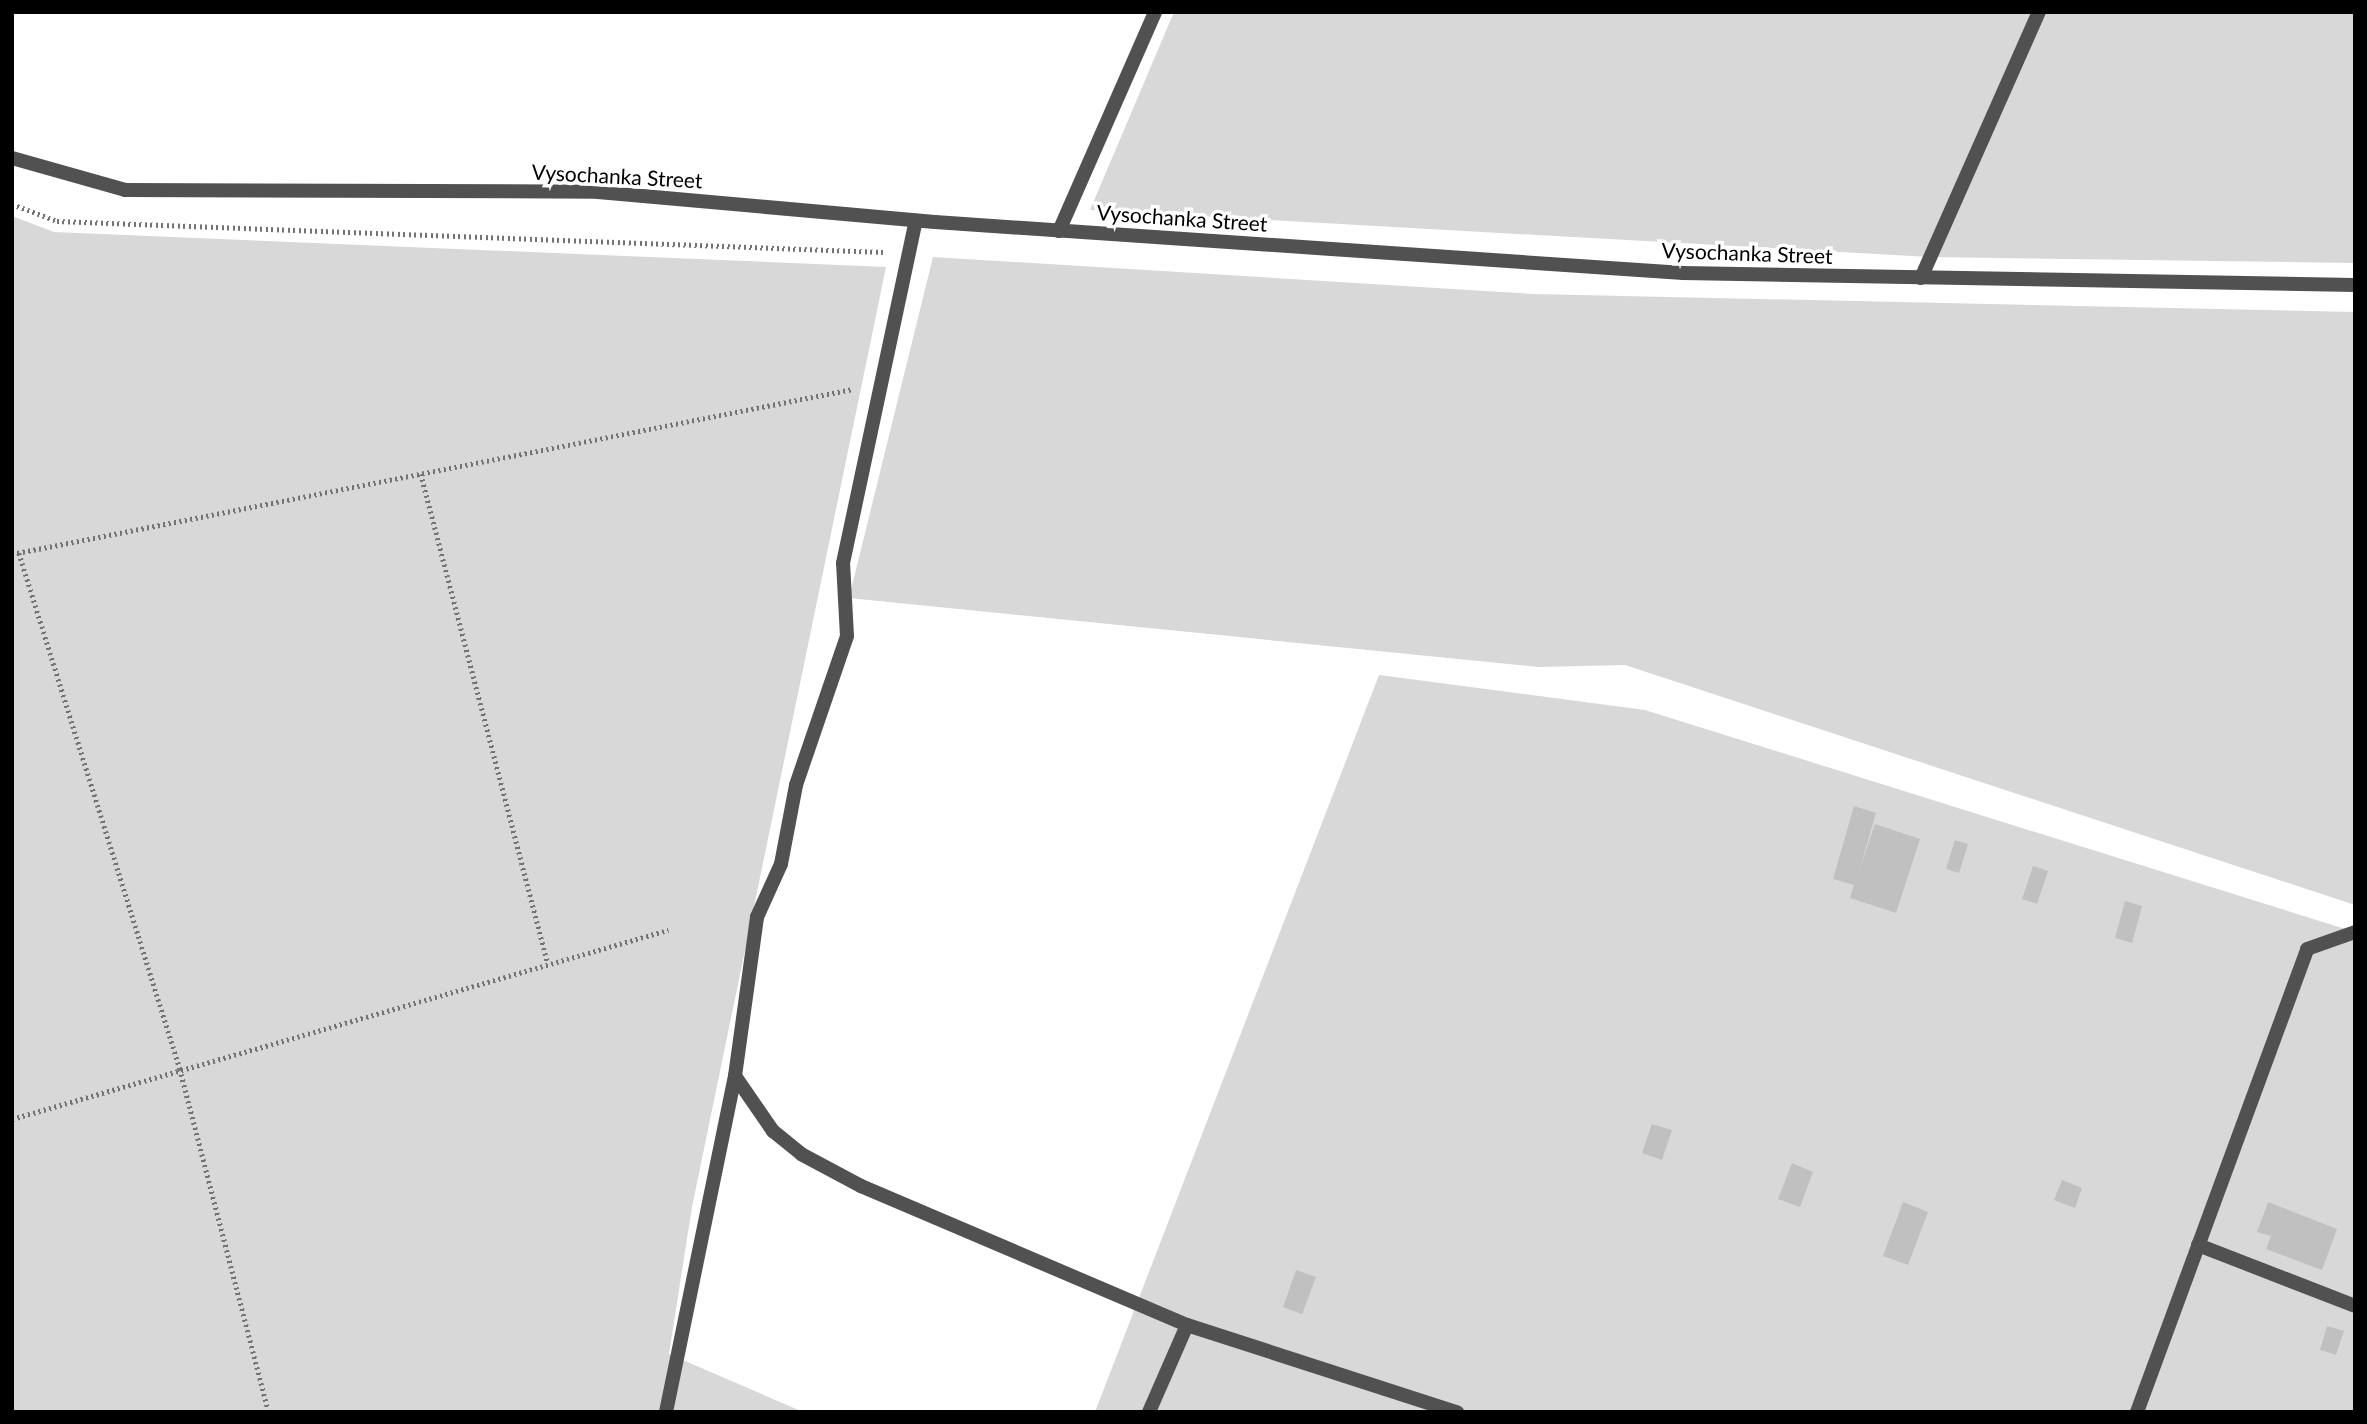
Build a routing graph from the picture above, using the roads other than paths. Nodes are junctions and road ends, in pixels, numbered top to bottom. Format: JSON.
{"nodes":[{"id":1,"x":1154,"y":12,"type":"edge"},
{"id":2,"x":2039,"y":12,"type":"edge"},
{"id":3,"x":12,"y":158,"type":"edge"},
{"id":4,"x":916,"y":221,"type":"junction"},
{"id":5,"x":1059,"y":231,"type":"junction"},
{"id":6,"x":1921,"y":278,"type":"junction"},
{"id":7,"x":2355,"y":285,"type":"edge"},
{"id":8,"x":2355,"y":932,"type":"edge"},
{"id":9,"x":735,"y":1076,"type":"junction"},
{"id":10,"x":2198,"y":1245,"type":"junction"},
{"id":11,"x":2355,"y":1306,"type":"edge"},
{"id":12,"x":1187,"y":1325,"type":"junction"},
{"id":13,"x":666,"y":1412,"type":"edge"},
{"id":14,"x":1149,"y":1412,"type":"edge"},
{"id":15,"x":1457,"y":1412,"type":"edge"},
{"id":16,"x":2137,"y":1412,"type":"edge"}],
"edges":[{"from":1,"to":5,"type":"street"},
{"from":2,"to":6,"type":"street"},
{"from":3,"to":4,"type":"street","name":"Vysochanka Street"},
{"from":4,"to":5,"type":"street","name":"Vysochanka Street"},
{"from":4,"to":9,"type":"street"},
{"from":5,"to":6,"type":"street","name":"Vysochanka Street"},
{"from":6,"to":7,"type":"street","name":"Vysochanka Street"},
{"from":8,"to":10,"type":"street"},
{"from":9,"to":12,"type":"street"},
{"from":9,"to":13,"type":"street"},
{"from":10,"to":11,"type":"street"},
{"from":10,"to":16,"type":"street"},
{"from":12,"to":14,"type":"street"},
{"from":12,"to":15,"type":"street"}]}
